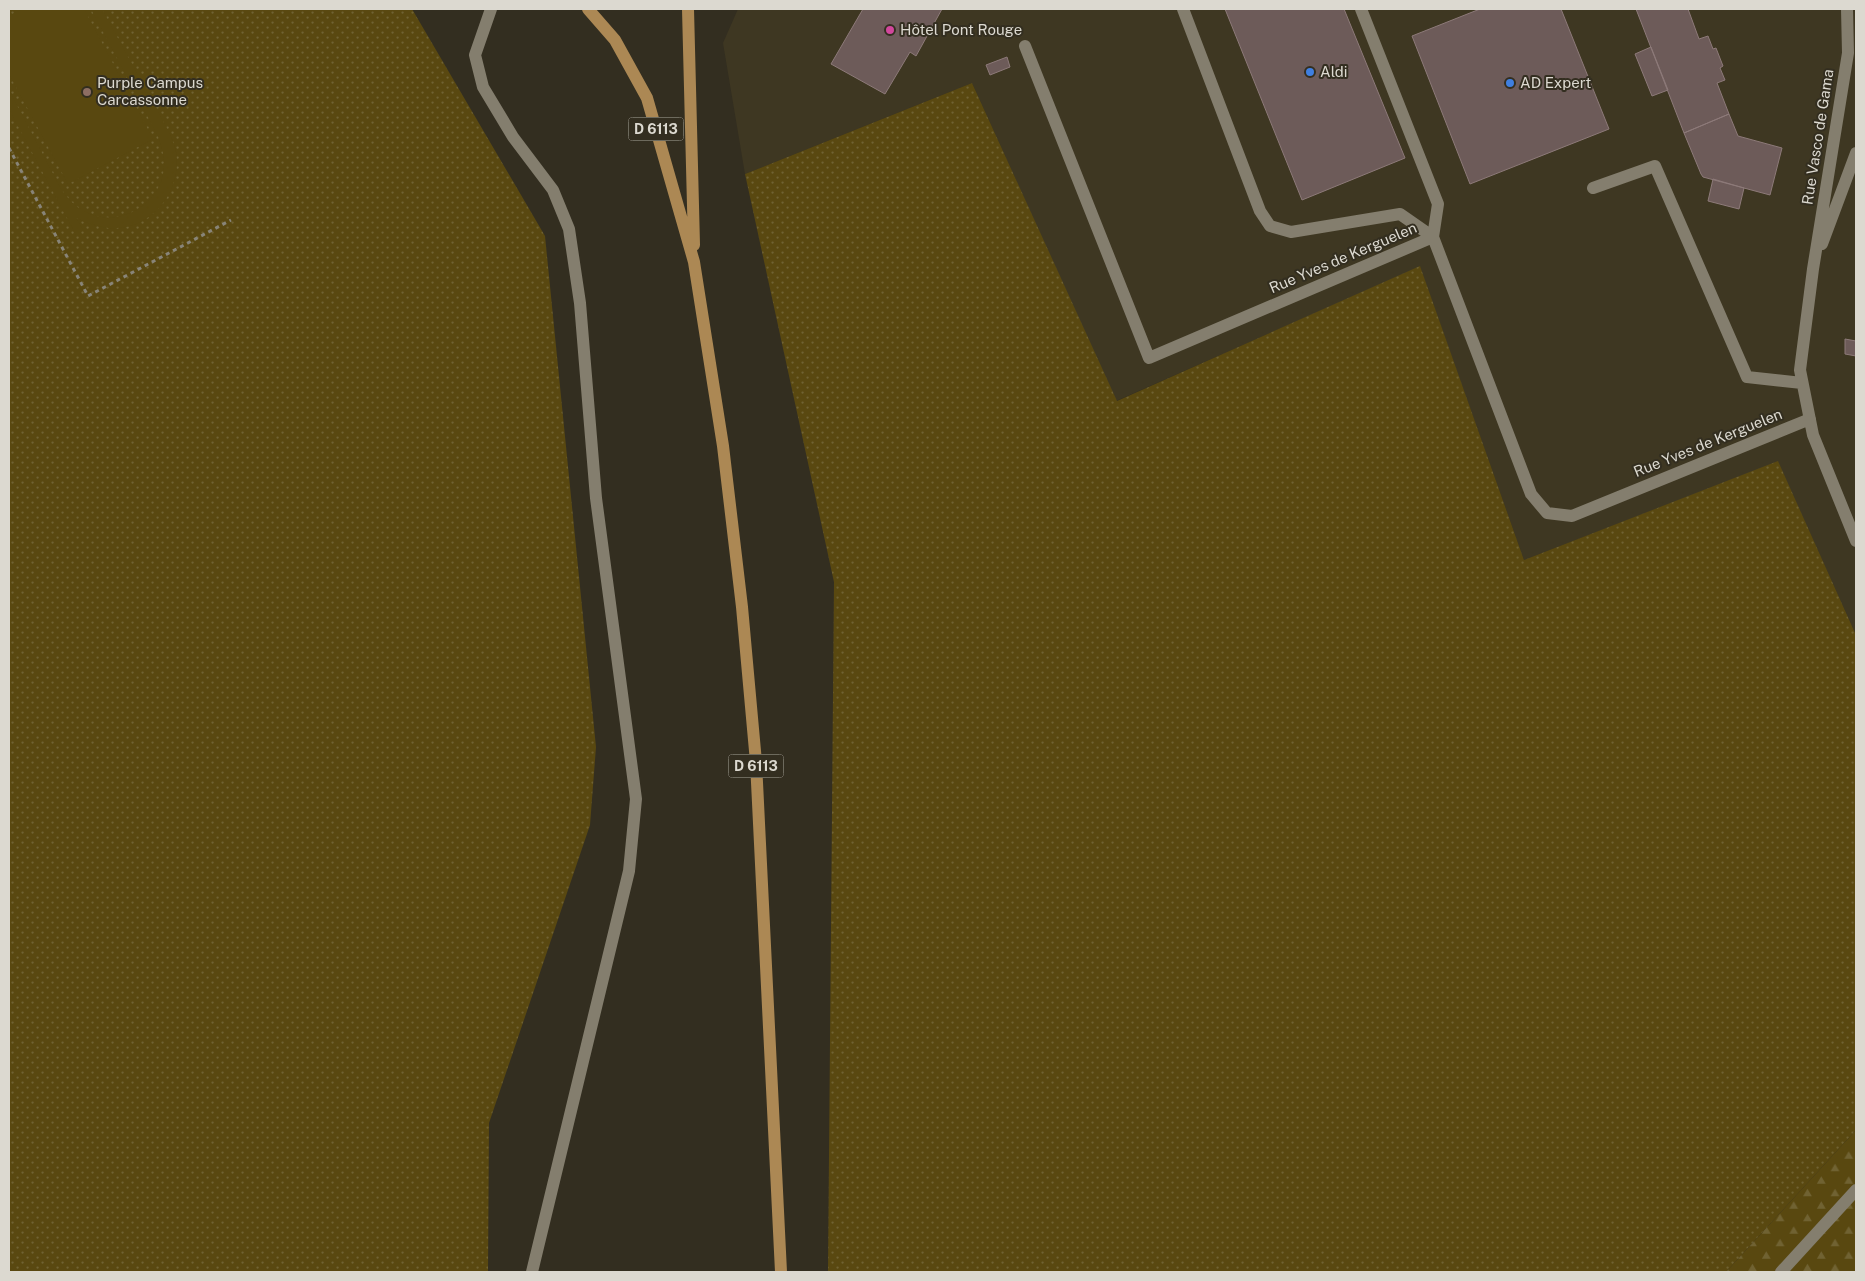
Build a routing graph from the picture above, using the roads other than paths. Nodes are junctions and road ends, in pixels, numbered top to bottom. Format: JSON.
{"nodes":[{"id":1,"x":491,"y":9,"type":"edge"},
{"id":2,"x":588,"y":9,"type":"edge"},
{"id":3,"x":688,"y":9,"type":"edge"},
{"id":4,"x":1183,"y":9,"type":"edge"},
{"id":5,"x":1361,"y":9,"type":"edge"},
{"id":6,"x":1847,"y":9,"type":"edge"},
{"id":7,"x":1025,"y":46,"type":"dead end"},
{"id":8,"x":1856,"y":153,"type":"edge"},
{"id":9,"x":1593,"y":188,"type":"dead end"},
{"id":10,"x":1433,"y":237,"type":"junction"},
{"id":11,"x":694,"y":262,"type":"junction"},
{"id":12,"x":1813,"y":269,"type":"junction"},
{"id":13,"x":1802,"y":383,"type":"junction"},
{"id":14,"x":1810,"y":419,"type":"junction"},
{"id":15,"x":1856,"y":541,"type":"edge"},
{"id":16,"x":1856,"y":1190,"type":"edge"},
{"id":17,"x":532,"y":1272,"type":"edge"},
{"id":18,"x":781,"y":1272,"type":"edge"},
{"id":19,"x":1781,"y":1272,"type":"edge"}],
"edges":[{"from":1,"to":17,"type":"street"},
{"from":2,"to":11,"type":"main road","number":"D 6113"},
{"from":3,"to":11,"type":"main road","number":"D 6113"},
{"from":4,"to":10,"type":"street"},
{"from":5,"to":10,"type":"street"},
{"from":6,"to":12,"type":"street","name":"Rue Vasco de Gama"},
{"from":7,"to":10,"type":"street","name":"Rue Yves de Kerguelen"},
{"from":8,"to":12,"type":"street","name":"Rue Vasco de Gama"},
{"from":9,"to":13,"type":"street"},
{"from":10,"to":14,"type":"street","name":"Rue Yves de Kerguelen"},
{"from":11,"to":18,"type":"main road","number":"D 6113"},
{"from":12,"to":13,"type":"street","name":"Rue Vasco de Gama"},
{"from":13,"to":14,"type":"street","name":"Rue Vasco de Gama"},
{"from":14,"to":15,"type":"street","name":"Rue Vasco de Gama"},
{"from":16,"to":19,"type":"street"}]}
